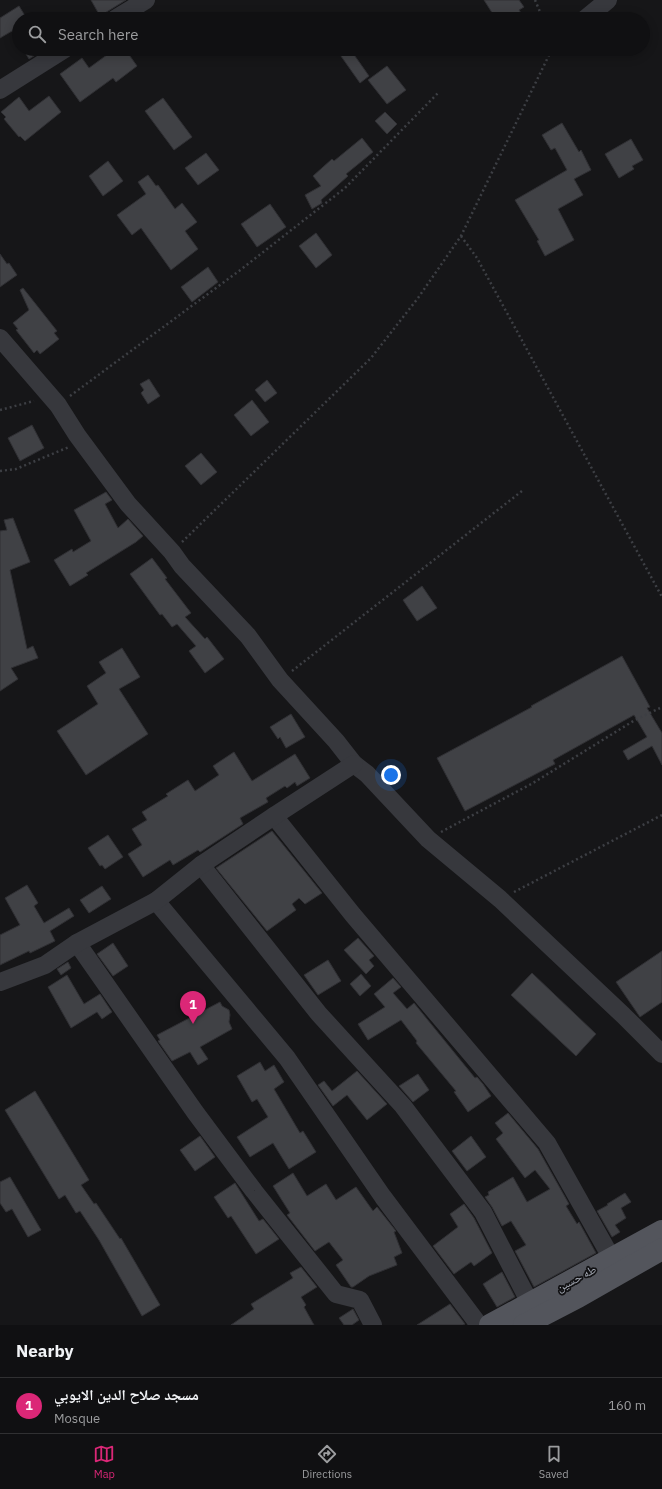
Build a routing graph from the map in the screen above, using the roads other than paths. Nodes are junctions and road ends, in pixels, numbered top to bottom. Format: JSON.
{"nodes":[{"id":1,"x":146,"y":0,"type":"edge"},
{"id":2,"x":608,"y":0,"type":"edge"},
{"id":3,"x":126,"y":12,"type":"edge"},
{"id":4,"x":593,"y":12,"type":"edge"},
{"id":5,"x":54,"y":56,"type":"edge"},
{"id":6,"x":0,"y":90,"type":"edge"},
{"id":7,"x":0,"y":338,"type":"edge"},
{"id":8,"x":354,"y":764,"type":"junction"},
{"id":9,"x":274,"y":816,"type":"junction"},
{"id":10,"x":201,"y":865,"type":"junction"},
{"id":11,"x":156,"y":901,"type":"junction"},
{"id":12,"x":77,"y":943,"type":"junction"},
{"id":13,"x":0,"y":982,"type":"edge"},
{"id":14,"x":662,"y":1054,"type":"edge"},
{"id":15,"x":662,"y":1231,"type":"edge"},
{"id":16,"x":662,"y":1249,"type":"edge"},
{"id":17,"x":612,"y":1259,"type":"junction"},
{"id":18,"x":530,"y":1303,"type":"junction"},
{"id":19,"x":373,"y":1325,"type":"edge"},
{"id":20,"x":479,"y":1325,"type":"edge"},
{"id":21,"x":490,"y":1325,"type":"edge"},
{"id":22,"x":524,"y":1325,"type":"edge"}],
"edges":[{"from":1,"to":3,"type":"street"},
{"from":2,"to":4,"type":"street"},
{"from":5,"to":6,"type":"street"},
{"from":7,"to":8,"type":"street"},
{"from":8,"to":9,"type":"street"},
{"from":8,"to":14,"type":"street"},
{"from":9,"to":10,"type":"street"},
{"from":9,"to":17,"type":"street"},
{"from":10,"to":11,"type":"street"},
{"from":10,"to":18,"type":"street"},
{"from":11,"to":12,"type":"street"},
{"from":11,"to":20,"type":"street"},
{"from":12,"to":13,"type":"street"},
{"from":12,"to":19,"type":"street"},
{"from":15,"to":17,"type":"main road","name":"طه حسين"},
{"from":16,"to":22,"type":"main road","name":"طه حسين"},
{"from":17,"to":18,"type":"main road","name":"طه حسين"},
{"from":18,"to":21,"type":"main road","name":"طه حسين"}]}
